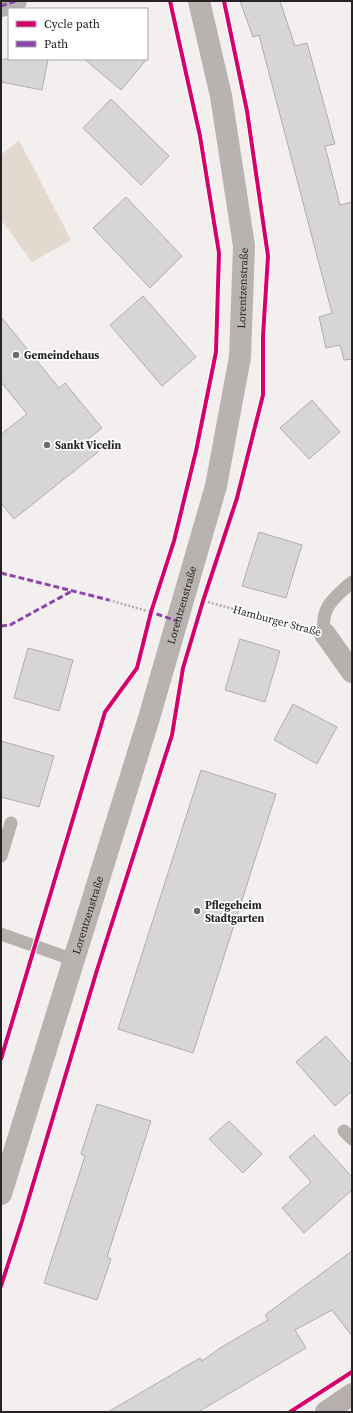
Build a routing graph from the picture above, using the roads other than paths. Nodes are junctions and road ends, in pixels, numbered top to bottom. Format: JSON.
{"nodes":[{"id":1,"x":16,"y":1,"type":"edge"},
{"id":2,"x":199,"y":1,"type":"edge"},
{"id":3,"x":1,"y":6,"type":"edge"},
{"id":4,"x":352,"y":582,"type":"edge"},
{"id":5,"x":326,"y":634,"type":"joint"},
{"id":6,"x":352,"y":672,"type":"edge"},
{"id":7,"x":11,"y":823,"type":"dead end"},
{"id":8,"x":1,"y":856,"type":"edge"},
{"id":9,"x":1,"y":934,"type":"edge"},
{"id":10,"x":74,"y":960,"type":"junction"},
{"id":11,"x":1,"y":1194,"type":"edge"},
{"id":12,"x":352,"y":1394,"type":"edge"},
{"id":13,"x":326,"y":1412,"type":"edge"}],
"edges":[{"from":1,"to":3,"type":"street"},
{"from":2,"to":10,"type":"main road","name":"Lorentzenstraße"},
{"from":4,"to":5,"type":"lane"},
{"from":5,"to":6,"type":"street","name":"Hamburger Straße"},
{"from":7,"to":8,"type":"lane"},
{"from":9,"to":10,"type":"lane"},
{"from":10,"to":11,"type":"main road","name":"Lorentzenstraße"},
{"from":12,"to":13,"type":"street"}]}
